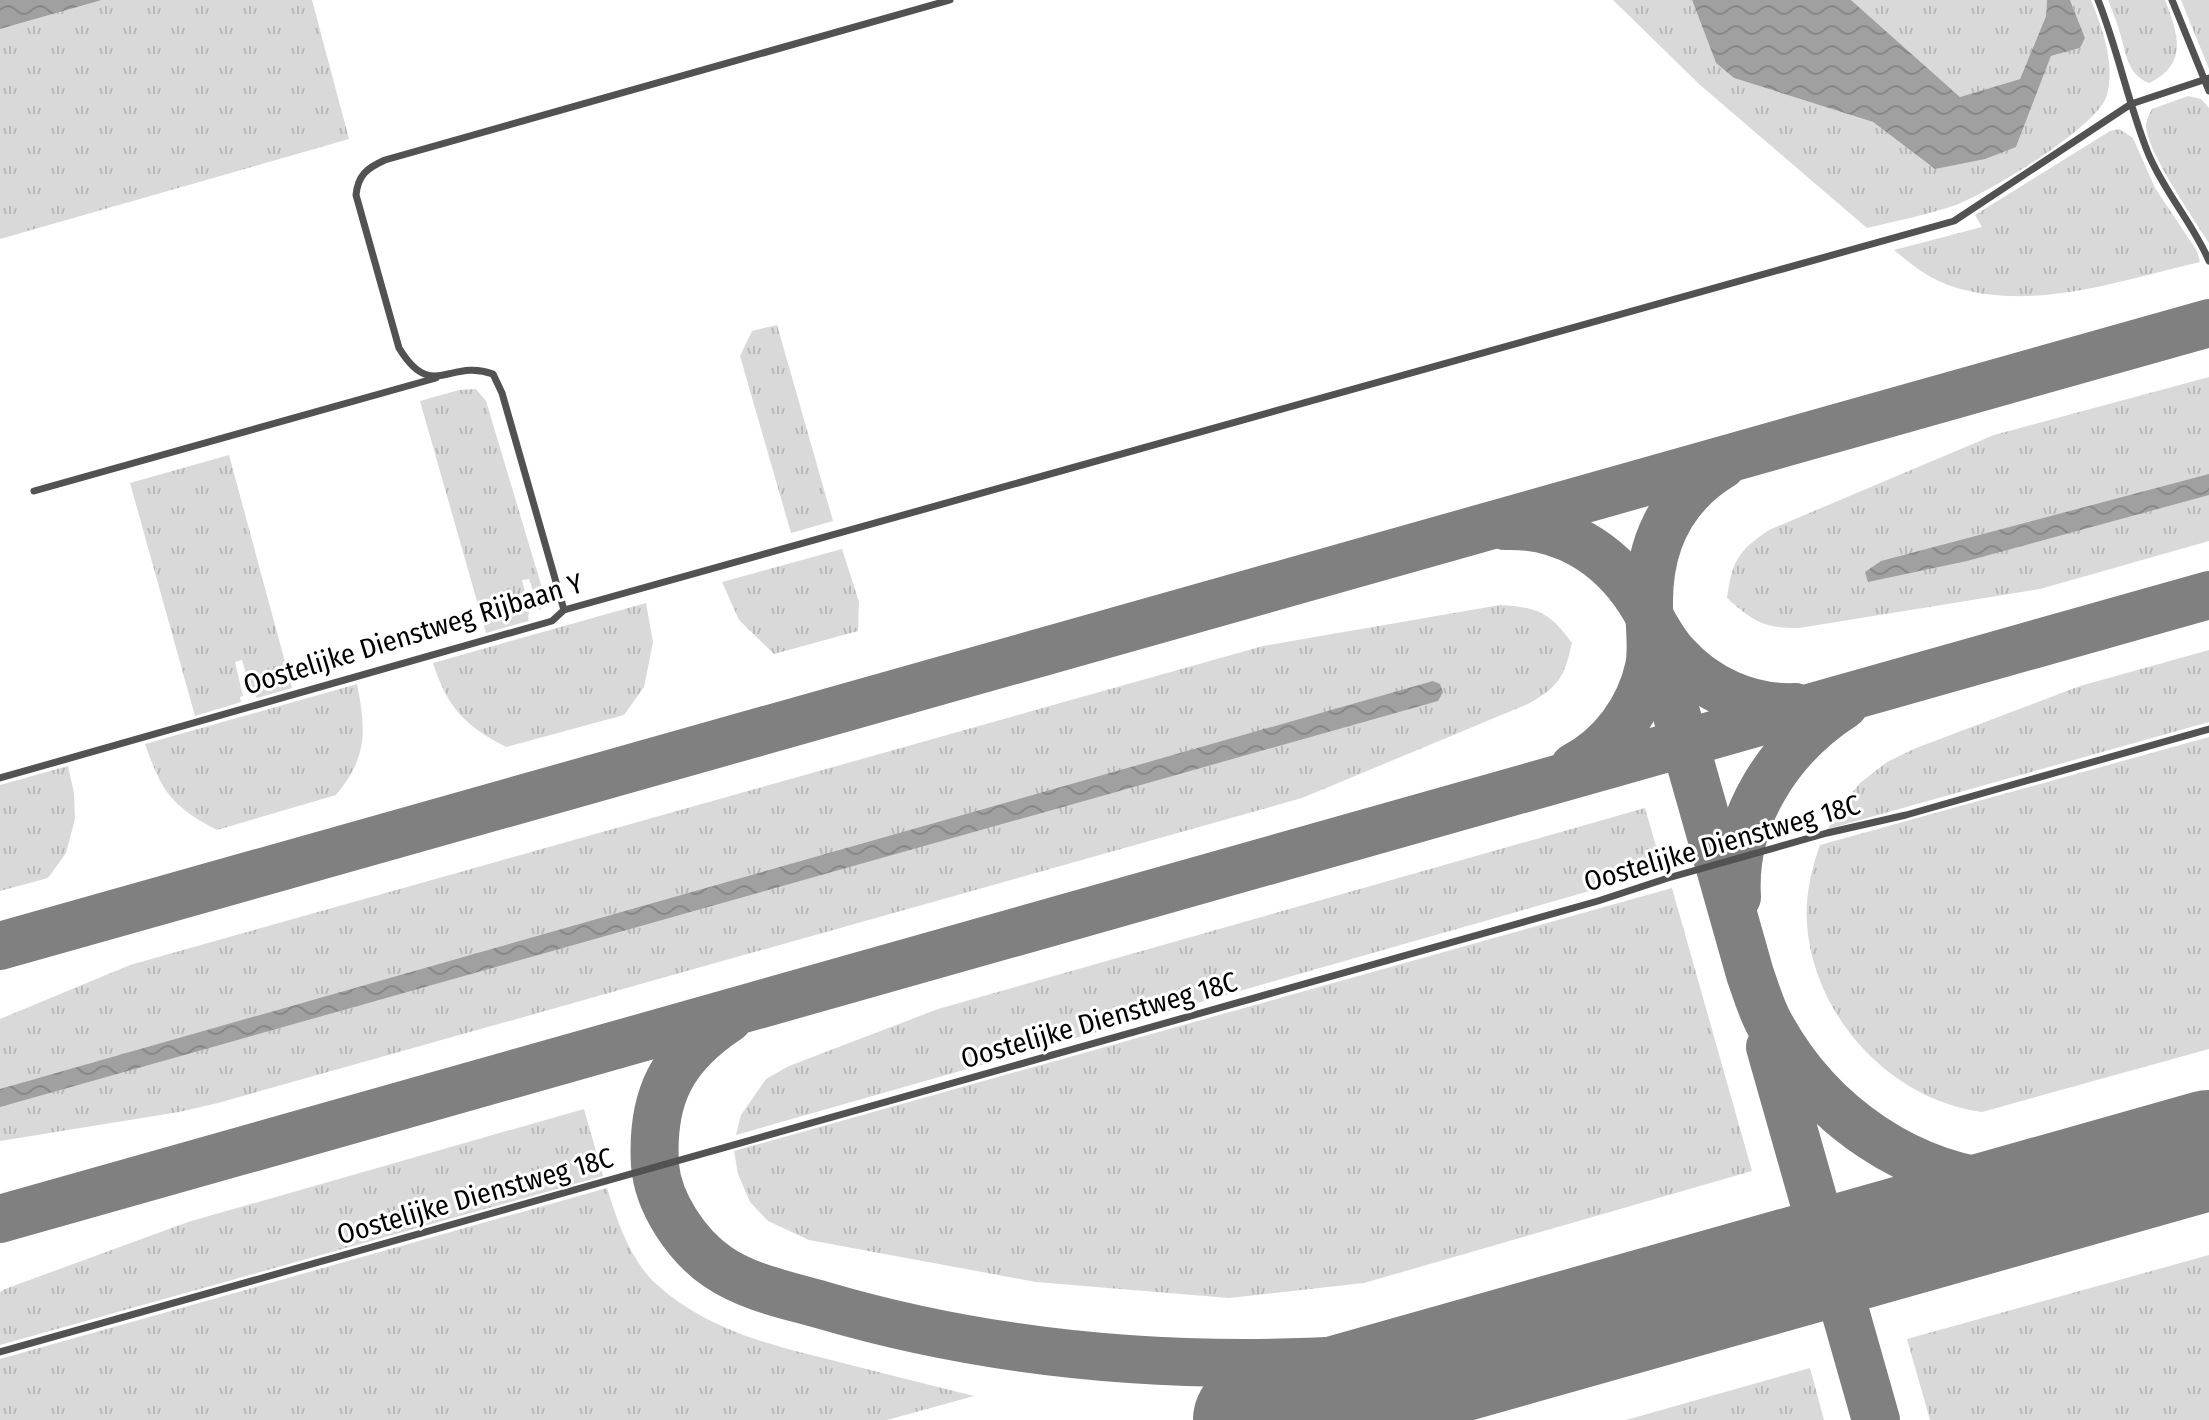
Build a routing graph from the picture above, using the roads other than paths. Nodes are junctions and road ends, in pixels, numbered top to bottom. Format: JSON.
{"nodes":[{"id":1,"x":950,"y":0,"type":"edge"},
{"id":2,"x":2098,"y":0,"type":"edge"},
{"id":3,"x":2172,"y":0,"type":"edge"},
{"id":4,"x":2206,"y":78,"type":"edge"},
{"id":5,"x":2209,"y":91,"type":"edge"},
{"id":6,"x":2131,"y":104,"type":"junction"},
{"id":7,"x":2209,"y":261,"type":"edge"},
{"id":8,"x":438,"y":378,"type":"junction"},
{"id":9,"x":34,"y":491,"type":"dead end"},
{"id":10,"x":564,"y":610,"type":"junction"},
{"id":11,"x":2209,"y":729,"type":"edge"},
{"id":12,"x":0,"y":778,"type":"edge"},
{"id":13,"x":0,"y":1352,"type":"edge"}],
"edges":[{"from":1,"to":8,"type":"lane"},
{"from":2,"to":6,"type":"lane"},
{"from":3,"to":4,"type":"lane"},
{"from":4,"to":5,"type":"lane"},
{"from":4,"to":6,"type":"lane","name":"Oostelijke Dienstweg Rijbaan Y"},
{"from":6,"to":7,"type":"lane"},
{"from":6,"to":10,"type":"lane","name":"Oostelijke Dienstweg Rijbaan Y"},
{"from":8,"to":9,"type":"lane"},
{"from":8,"to":10,"type":"lane"},
{"from":10,"to":12,"type":"lane","name":"Oostelijke Dienstweg Rijbaan Y"},
{"from":11,"to":13,"type":"lane","name":"Oostelijke Dienstweg 18C"}]}
